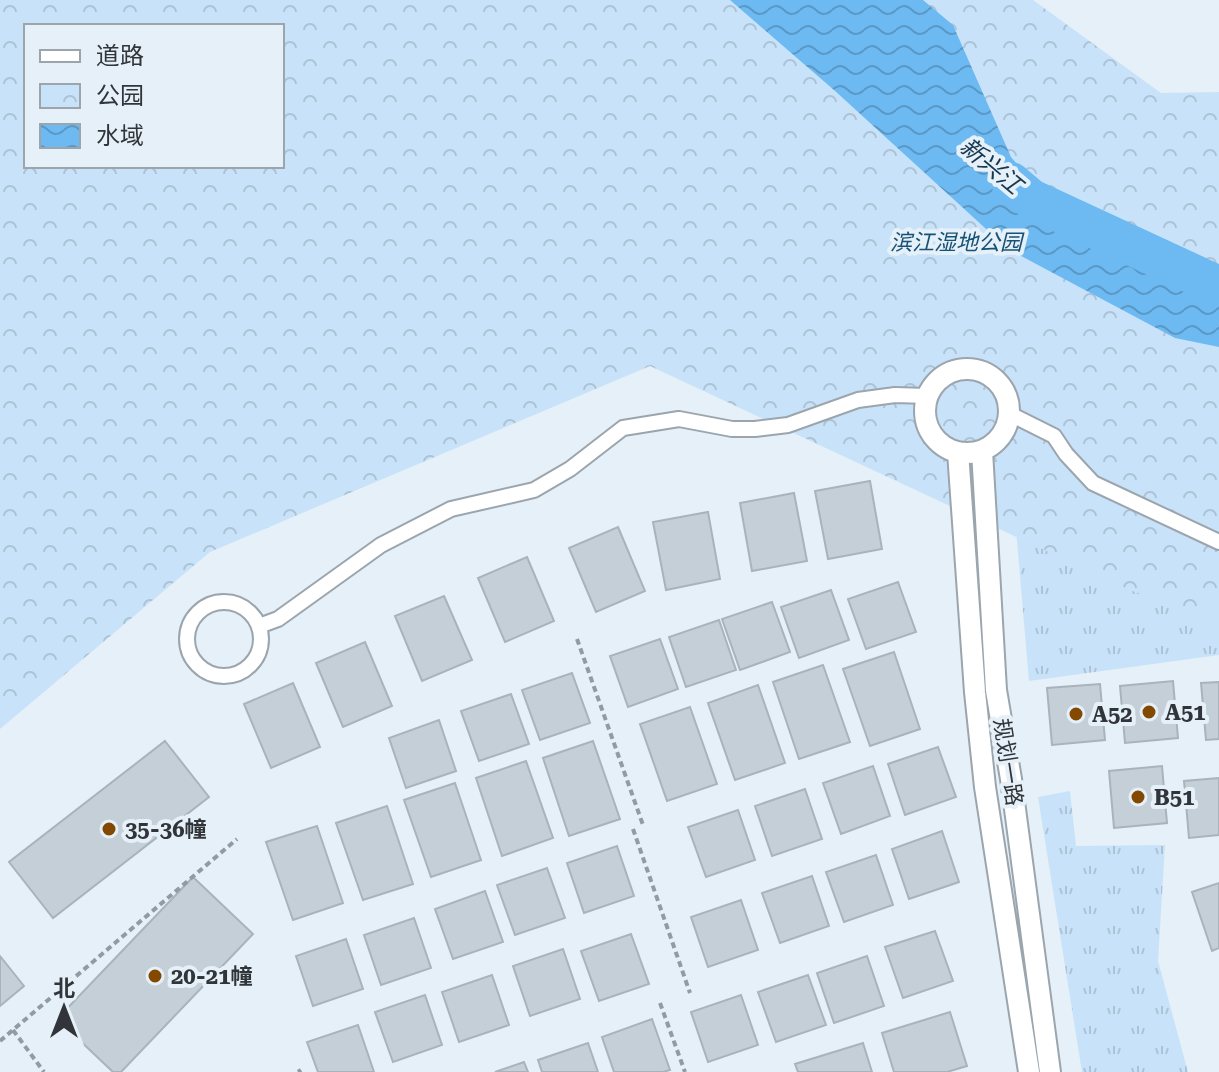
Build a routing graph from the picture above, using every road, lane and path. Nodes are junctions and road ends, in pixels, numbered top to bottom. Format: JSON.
{"nodes":[{"id":1,"x":927,"y":396,"type":"junction"},
{"id":2,"x":1010,"y":414,"type":"junction"},
{"id":3,"x":982,"y":451,"type":"junction"},
{"id":4,"x":958,"y":452,"type":"junction"},
{"id":5,"x":1219,"y":542,"type":"edge"},
{"id":6,"x":259,"y":626,"type":"junction"},
{"id":7,"x":577,"y":639,"type":"dead end"},
{"id":8,"x":643,"y":825,"type":"dead end"},
{"id":9,"x":633,"y":829,"type":"dead end"},
{"id":10,"x":237,"y":839,"type":"dead end"},
{"id":11,"x":690,"y":993,"type":"dead end"},
{"id":12,"x":660,"y":1003,"type":"dead end"},
{"id":13,"x":13,"y":1030,"type":"junction"},
{"id":14,"x":0,"y":1041,"type":"edge"},
{"id":15,"x":44,"y":1072,"type":"edge"},
{"id":16,"x":685,"y":1072,"type":"edge"},
{"id":17,"x":1029,"y":1072,"type":"edge"},
{"id":18,"x":1050,"y":1072,"type":"edge"}],
"edges":[{"from":1,"to":2,"type":"street"},
{"from":1,"to":4,"type":"street"},
{"from":1,"to":6,"type":"street"},
{"from":2,"to":3,"type":"street"},
{"from":2,"to":5,"type":"street"},
{"from":3,"to":4,"type":"street"},
{"from":3,"to":18,"type":"street","name":"规划一路"},
{"from":4,"to":17,"type":"street","name":"规划一路"},
{"from":6,"to":6,"type":"street"},
{"from":7,"to":8,"type":"path"},
{"from":9,"to":11,"type":"path"},
{"from":10,"to":13,"type":"path"},
{"from":12,"to":16,"type":"path"},
{"from":13,"to":14,"type":"path"},
{"from":13,"to":15,"type":"path"}]}
